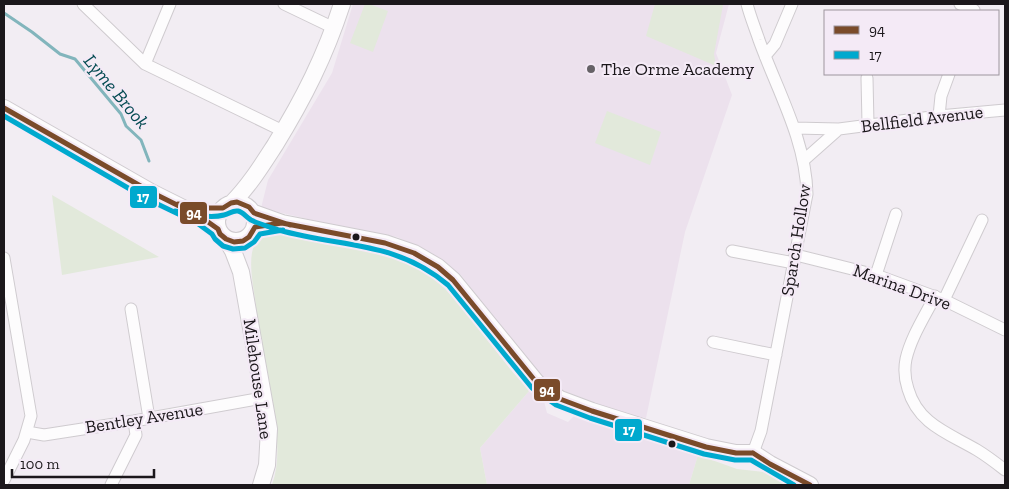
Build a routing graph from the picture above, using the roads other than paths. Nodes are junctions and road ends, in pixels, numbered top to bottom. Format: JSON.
{"nodes":[{"id":1,"x":83,"y":4,"type":"edge"},
{"id":2,"x":170,"y":4,"type":"edge"},
{"id":3,"x":284,"y":4,"type":"edge"},
{"id":4,"x":342,"y":4,"type":"edge"},
{"id":5,"x":747,"y":4,"type":"edge"},
{"id":6,"x":792,"y":4,"type":"edge"},
{"id":7,"x":960,"y":4,"type":"edge"},
{"id":8,"x":975,"y":8,"type":"edge"},
{"id":9,"x":334,"y":28,"type":"junction"},
{"id":10,"x":765,"y":56,"type":"junction"},
{"id":11,"x":145,"y":64,"type":"junction"},
{"id":12,"x":949,"y":75,"type":"edge"},
{"id":13,"x":867,"y":78,"type":"dead end"},
{"id":14,"x":4,"y":108,"type":"edge"},
{"id":15,"x":1005,"y":110,"type":"edge"},
{"id":16,"x":939,"y":116,"type":"junction"},
{"id":17,"x":868,"y":124,"type":"junction"},
{"id":18,"x":794,"y":128,"type":"junction"},
{"id":19,"x":839,"y":129,"type":"junction"},
{"id":20,"x":283,"y":131,"type":"junction"},
{"id":21,"x":804,"y":160,"type":"junction"},
{"id":22,"x":260,"y":167,"type":"junction"},
{"id":23,"x":176,"y":204,"type":"junction"},
{"id":24,"x":227,"y":206,"type":"junction"},
{"id":25,"x":896,"y":214,"type":"dead end"},
{"id":26,"x":982,"y":220,"type":"dead end"},
{"id":27,"x":252,"y":221,"type":"junction"},
{"id":28,"x":222,"y":234,"type":"junction"},
{"id":29,"x":732,"y":251,"type":"dead end"},
{"id":30,"x":4,"y":258,"type":"edge"},
{"id":31,"x":794,"y":259,"type":"junction"},
{"id":32,"x":241,"y":272,"type":"junction"},
{"id":33,"x":876,"y":275,"type":"junction"},
{"id":34,"x":939,"y":298,"type":"junction"},
{"id":35,"x":131,"y":309,"type":"dead end"},
{"id":36,"x":1005,"y":330,"type":"edge"},
{"id":37,"x":713,"y":342,"type":"dead end"},
{"id":38,"x":776,"y":355,"type":"junction"},
{"id":39,"x":262,"y":398,"type":"junction"},
{"id":40,"x":149,"y":418,"type":"junction"},
{"id":41,"x":134,"y":421,"type":"junction"},
{"id":42,"x":27,"y":432,"type":"junction"},
{"id":43,"x":754,"y":453,"type":"junction"},
{"id":44,"x":1005,"y":470,"type":"edge"},
{"id":45,"x":4,"y":480,"type":"edge"},
{"id":46,"x":111,"y":485,"type":"edge"},
{"id":47,"x":261,"y":485,"type":"edge"},
{"id":48,"x":810,"y":485,"type":"edge"}],
"edges":[{"from":1,"to":11,"type":"street"},
{"from":2,"to":11,"type":"street"},
{"from":3,"to":9,"type":"street"},
{"from":4,"to":9,"type":"street","name":"Milehouse Lane"},
{"from":5,"to":10,"type":"street","name":"Sparch Hollow"},
{"from":6,"to":10,"type":"street"},
{"from":7,"to":8,"type":"street"},
{"from":9,"to":20,"type":"street","name":"Milehouse Lane"},
{"from":10,"to":18,"type":"street","name":"Sparch Hollow"},
{"from":11,"to":20,"type":"street"},
{"from":12,"to":16,"type":"street"},
{"from":13,"to":17,"type":"street"},
{"from":14,"to":23,"type":"street"},
{"from":15,"to":16,"type":"street","name":"Bellfield Avenue"},
{"from":16,"to":17,"type":"street","name":"Bellfield Avenue"},
{"from":17,"to":19,"type":"street","name":"Bellfield Avenue"},
{"from":18,"to":19,"type":"street","name":"Bellfield Avenue"},
{"from":18,"to":21,"type":"street","name":"Sparch Hollow"},
{"from":19,"to":21,"type":"street","name":"Bellfield Avenue"},
{"from":20,"to":22,"type":"street","name":"Milehouse Lane"},
{"from":21,"to":31,"type":"street","name":"Sparch Hollow"},
{"from":22,"to":24,"type":"street","name":"Milehouse Lane"},
{"from":22,"to":27,"type":"street","name":"Milehouse Lane"},
{"from":23,"to":24,"type":"street"},
{"from":23,"to":28,"type":"street"},
{"from":24,"to":27,"type":"street"},
{"from":24,"to":28,"type":"street"},
{"from":25,"to":33,"type":"street"},
{"from":26,"to":34,"type":"street"},
{"from":27,"to":28,"type":"street"},
{"from":27,"to":32,"type":"street","name":"Milehouse Lane"},
{"from":27,"to":43,"type":"street"},
{"from":28,"to":32,"type":"street","name":"Milehouse Lane"},
{"from":29,"to":31,"type":"street","name":"Marina Drive"},
{"from":30,"to":42,"type":"street"},
{"from":31,"to":33,"type":"street","name":"Marina Drive"},
{"from":31,"to":38,"type":"street","name":"Sparch Hollow"},
{"from":32,"to":39,"type":"street","name":"Milehouse Lane"},
{"from":33,"to":34,"type":"street","name":"Marina Drive"},
{"from":34,"to":36,"type":"street","name":"Marina Drive"},
{"from":34,"to":44,"type":"street"},
{"from":35,"to":40,"type":"street"},
{"from":37,"to":38,"type":"street"},
{"from":38,"to":43,"type":"street","name":"Sparch Hollow"},
{"from":39,"to":40,"type":"street","name":"Bentley Avenue"},
{"from":39,"to":47,"type":"street","name":"Milehouse Lane"},
{"from":40,"to":41,"type":"street","name":"Bentley Avenue"},
{"from":41,"to":42,"type":"street","name":"Bentley Avenue"},
{"from":41,"to":46,"type":"street"},
{"from":42,"to":45,"type":"street"},
{"from":43,"to":48,"type":"street"}]}
